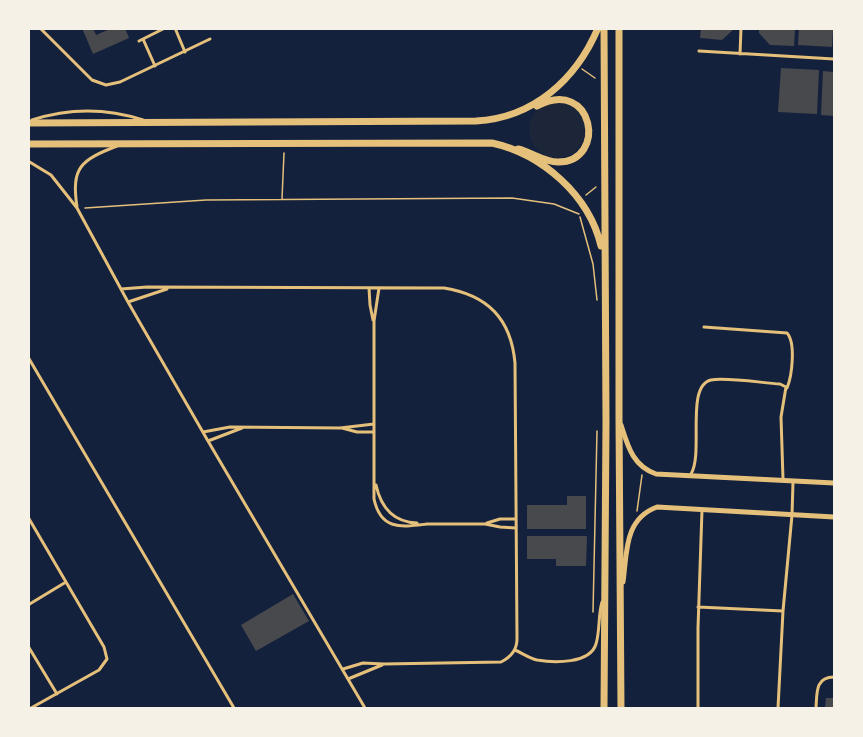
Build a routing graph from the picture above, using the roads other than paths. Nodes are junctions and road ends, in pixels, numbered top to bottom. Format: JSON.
{"nodes":[{"id":1,"x":165,"y":28,"type":"edge"},
{"id":2,"x":175,"y":28,"type":"edge"},
{"id":3,"x":598,"y":28,"type":"edge"},
{"id":4,"x":604,"y":28,"type":"edge"},
{"id":5,"x":619,"y":28,"type":"edge"},
{"id":6,"x":741,"y":28,"type":"edge"},
{"id":7,"x":40,"y":29,"type":"edge"},
{"id":8,"x":210,"y":39,"type":"dead end"},
{"id":9,"x":699,"y":51,"type":"dead end"},
{"id":10,"x":185,"y":52,"type":"junction"},
{"id":11,"x":740,"y":54,"type":"junction"},
{"id":12,"x":834,"y":59,"type":"edge"},
{"id":13,"x":156,"y":66,"type":"junction"},
{"id":14,"x":507,"y":117,"type":"junction"},
{"id":15,"x":28,"y":122,"type":"edge"},
{"id":16,"x":148,"y":122,"type":"junction"},
{"id":17,"x":28,"y":144,"type":"edge"},
{"id":18,"x":124,"y":144,"type":"junction"},
{"id":19,"x":510,"y":147,"type":"junction"},
{"id":20,"x":28,"y":161,"type":"edge"},
{"id":21,"x":77,"y":208,"type":"junction"},
{"id":22,"x":604,"y":259,"type":"junction"},
{"id":23,"x":379,"y":287,"type":"junction"},
{"id":24,"x":172,"y":288,"type":"junction"},
{"id":25,"x":369,"y":288,"type":"junction"},
{"id":26,"x":121,"y":289,"type":"junction"},
{"id":27,"x":128,"y":302,"type":"junction"},
{"id":28,"x":374,"y":321,"type":"junction"},
{"id":29,"x":704,"y":327,"type":"dead end"},
{"id":30,"x":28,"y":357,"type":"edge"},
{"id":31,"x":787,"y":388,"type":"junction"},
{"id":32,"x":619,"y":418,"type":"junction"},
{"id":33,"x":374,"y":424,"type":"junction"},
{"id":34,"x":244,"y":428,"type":"junction"},
{"id":35,"x":340,"y":428,"type":"junction"},
{"id":36,"x":203,"y":432,"type":"junction"},
{"id":37,"x":374,"y":432,"type":"junction"},
{"id":38,"x":208,"y":441,"type":"junction"},
{"id":39,"x":689,"y":477,"type":"junction"},
{"id":40,"x":375,"y":481,"type":"junction"},
{"id":41,"x":784,"y":481,"type":"junction"},
{"id":42,"x":793,"y":482,"type":"junction"},
{"id":43,"x":834,"y":483,"type":"edge"},
{"id":44,"x":702,"y":508,"type":"junction"},
{"id":45,"x":792,"y":515,"type":"junction"},
{"id":46,"x":28,"y":517,"type":"edge"},
{"id":47,"x":834,"y":517,"type":"edge"},
{"id":48,"x":516,"y":519,"type":"junction"},
{"id":49,"x":427,"y":524,"type":"junction"},
{"id":50,"x":485,"y":524,"type":"junction"},
{"id":51,"x":516,"y":528,"type":"junction"},
{"id":52,"x":66,"y":582,"type":"junction"},
{"id":53,"x":621,"y":593,"type":"junction"},
{"id":54,"x":605,"y":595,"type":"junction"},
{"id":55,"x":28,"y":604,"type":"edge"},
{"id":56,"x":698,"y":607,"type":"junction"},
{"id":57,"x":783,"y":611,"type":"junction"},
{"id":58,"x":28,"y":646,"type":"edge"},
{"id":59,"x":515,"y":650,"type":"junction"},
{"id":60,"x":384,"y":664,"type":"junction"},
{"id":61,"x":342,"y":669,"type":"junction"},
{"id":62,"x":834,"y":677,"type":"edge"},
{"id":63,"x":348,"y":679,"type":"junction"},
{"id":64,"x":57,"y":694,"type":"junction"},
{"id":65,"x":31,"y":708,"type":"edge"},
{"id":66,"x":234,"y":708,"type":"edge"},
{"id":67,"x":365,"y":708,"type":"edge"},
{"id":68,"x":604,"y":708,"type":"edge"},
{"id":69,"x":621,"y":708,"type":"edge"},
{"id":70,"x":698,"y":708,"type":"edge"},
{"id":71,"x":778,"y":708,"type":"edge"},
{"id":72,"x":816,"y":708,"type":"edge"}],
"edges":[{"from":1,"to":13,"type":"lane"},
{"from":2,"to":10,"type":"lane"},
{"from":3,"to":14,"type":"street"},
{"from":4,"to":22,"type":"street"},
{"from":5,"to":32,"type":"street"},
{"from":6,"to":11,"type":"lane"},
{"from":7,"to":13,"type":"lane"},
{"from":8,"to":10,"type":"lane"},
{"from":9,"to":11,"type":"lane"},
{"from":10,"to":13,"type":"lane"},
{"from":11,"to":12,"type":"lane"},
{"from":14,"to":16,"type":"street"},
{"from":14,"to":19,"type":"street"},
{"from":15,"to":16,"type":"street"},
{"from":15,"to":16,"type":"lane"},
{"from":17,"to":18,"type":"street"},
{"from":18,"to":19,"type":"street"},
{"from":18,"to":21,"type":"lane"},
{"from":19,"to":22,"type":"street"},
{"from":20,"to":21,"type":"lane"},
{"from":21,"to":26,"type":"lane"},
{"from":22,"to":54,"type":"street"},
{"from":23,"to":25,"type":"lane"},
{"from":23,"to":28,"type":"lane"},
{"from":23,"to":48,"type":"lane"},
{"from":24,"to":25,"type":"lane"},
{"from":24,"to":26,"type":"lane"},
{"from":24,"to":27,"type":"lane"},
{"from":25,"to":28,"type":"lane"},
{"from":26,"to":27,"type":"lane"},
{"from":27,"to":36,"type":"lane"},
{"from":28,"to":33,"type":"lane"},
{"from":29,"to":31,"type":"lane"},
{"from":30,"to":66,"type":"lane"},
{"from":31,"to":39,"type":"lane"},
{"from":31,"to":41,"type":"lane"},
{"from":32,"to":39,"type":"street"},
{"from":32,"to":53,"type":"street"},
{"from":33,"to":35,"type":"lane"},
{"from":33,"to":37,"type":"lane"},
{"from":34,"to":35,"type":"lane"},
{"from":34,"to":36,"type":"lane"},
{"from":34,"to":38,"type":"lane"},
{"from":35,"to":37,"type":"lane"},
{"from":36,"to":38,"type":"lane"},
{"from":37,"to":40,"type":"lane"},
{"from":38,"to":61,"type":"lane"},
{"from":39,"to":41,"type":"street"},
{"from":40,"to":49,"type":"lane"},
{"from":40,"to":49,"type":"lane"},
{"from":41,"to":42,"type":"street"},
{"from":42,"to":43,"type":"street"},
{"from":42,"to":45,"type":"lane"},
{"from":44,"to":45,"type":"street"},
{"from":44,"to":53,"type":"street"},
{"from":44,"to":56,"type":"lane"},
{"from":45,"to":47,"type":"street"},
{"from":45,"to":57,"type":"lane"},
{"from":46,"to":52,"type":"lane"},
{"from":48,"to":50,"type":"lane"},
{"from":48,"to":51,"type":"lane"},
{"from":49,"to":50,"type":"lane"},
{"from":50,"to":51,"type":"lane"},
{"from":51,"to":59,"type":"lane"},
{"from":52,"to":55,"type":"lane"},
{"from":52,"to":64,"type":"lane"},
{"from":53,"to":69,"type":"street"},
{"from":54,"to":59,"type":"lane"},
{"from":54,"to":68,"type":"street"},
{"from":56,"to":57,"type":"lane"},
{"from":56,"to":70,"type":"lane"},
{"from":57,"to":71,"type":"lane"},
{"from":58,"to":64,"type":"lane"},
{"from":59,"to":60,"type":"lane"},
{"from":60,"to":61,"type":"lane"},
{"from":60,"to":63,"type":"lane"},
{"from":61,"to":63,"type":"lane"},
{"from":62,"to":72,"type":"lane"},
{"from":63,"to":67,"type":"lane"},
{"from":64,"to":65,"type":"lane"}]}
